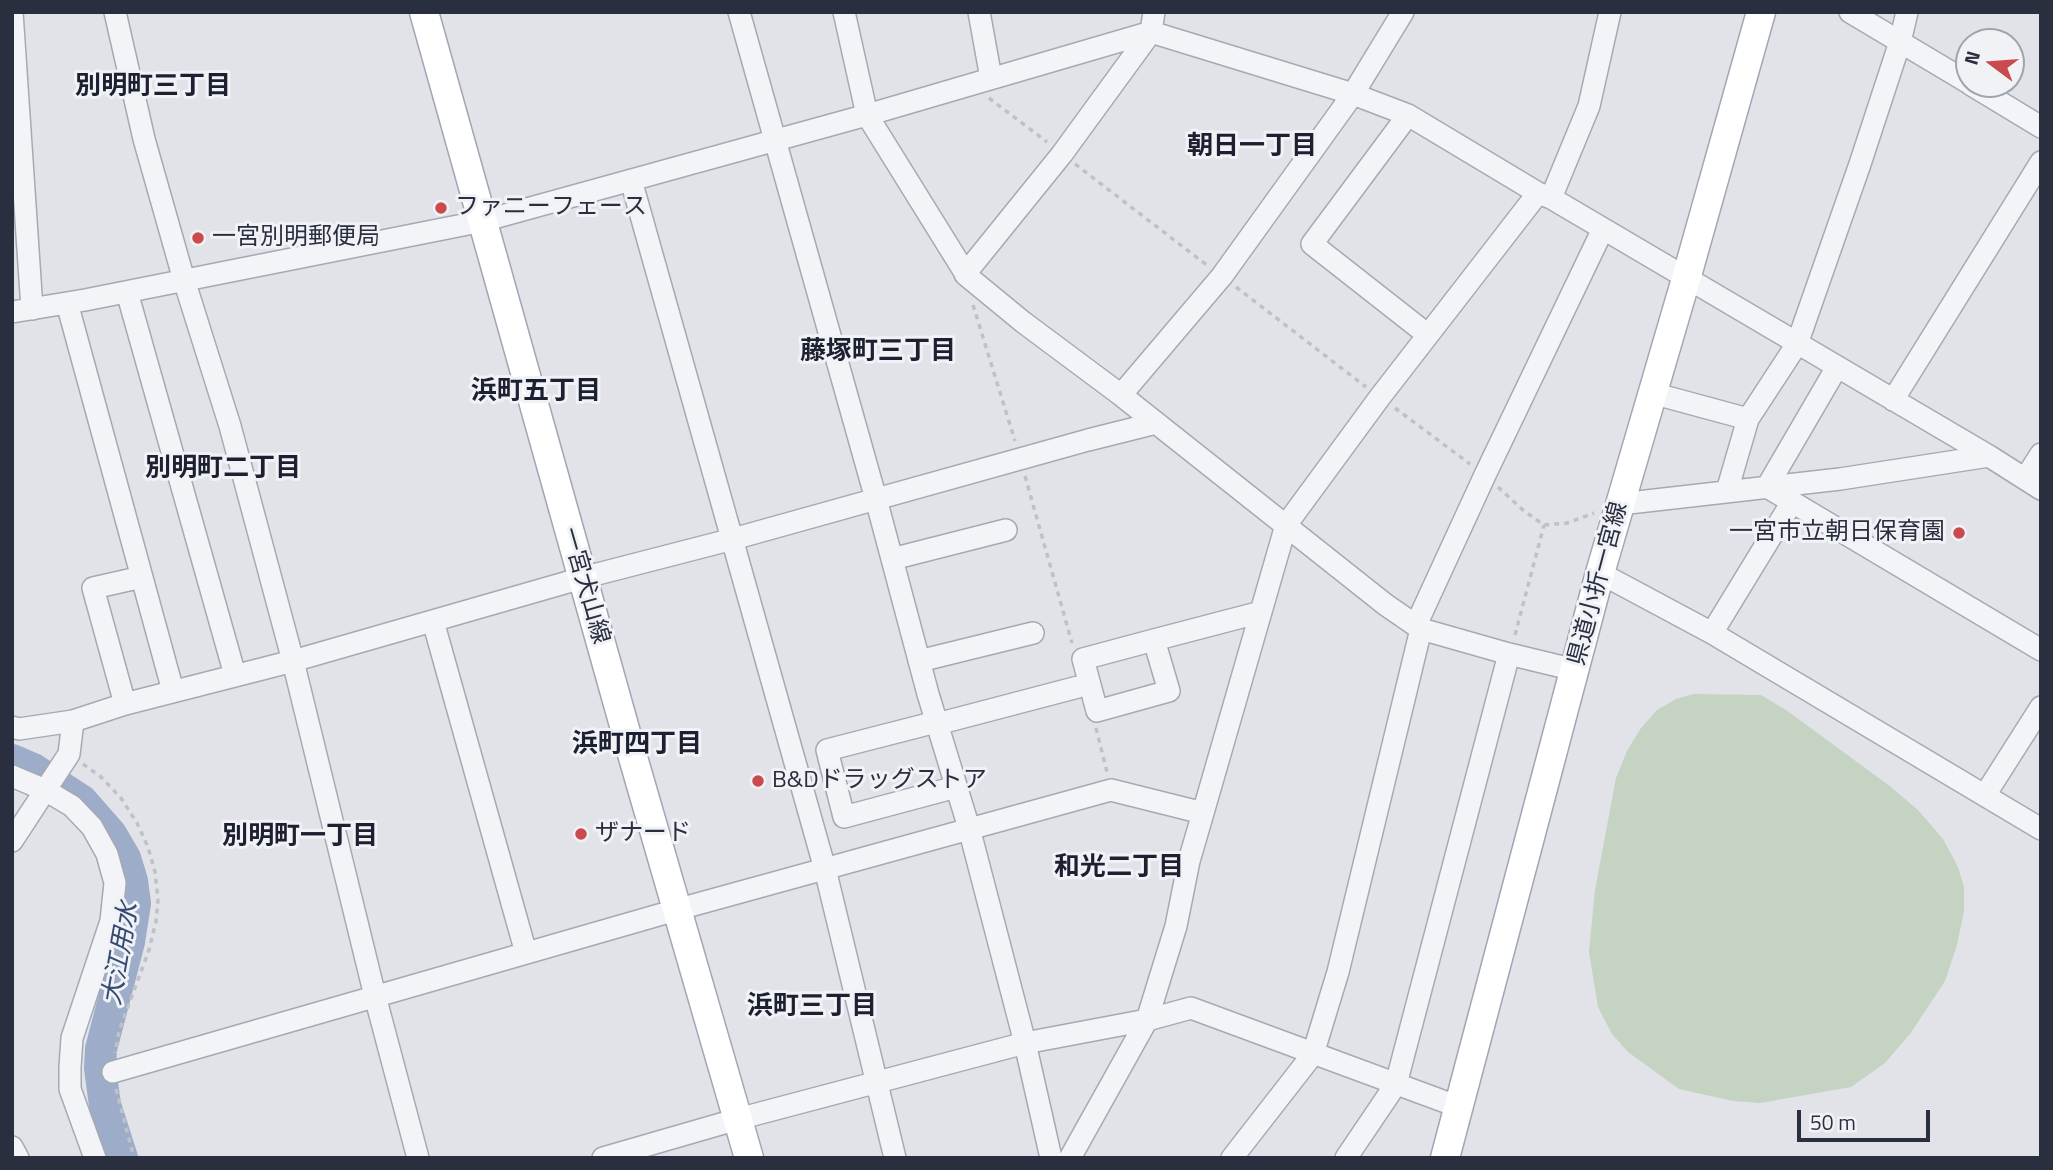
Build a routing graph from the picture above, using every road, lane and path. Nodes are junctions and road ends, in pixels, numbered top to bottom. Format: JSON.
{"nodes":[{"id":1,"x":12,"y":12,"type":"edge"},
{"id":2,"x":115,"y":12,"type":"edge"},
{"id":3,"x":424,"y":12,"type":"edge"},
{"id":4,"x":739,"y":12,"type":"edge"},
{"id":5,"x":844,"y":12,"type":"edge"},
{"id":6,"x":979,"y":12,"type":"edge"},
{"id":7,"x":1403,"y":12,"type":"edge"},
{"id":8,"x":1610,"y":12,"type":"edge"},
{"id":9,"x":1760,"y":12,"type":"edge"},
{"id":10,"x":1850,"y":12,"type":"edge"},
{"id":11,"x":1908,"y":12,"type":"edge"},
{"id":12,"x":1153,"y":22,"type":"edge"},
{"id":13,"x":1900,"y":42,"type":"junction"},
{"id":14,"x":1955,"y":75,"type":"edge"},
{"id":15,"x":14,"y":78,"type":"edge"},
{"id":16,"x":981,"y":81,"type":"junction"},
{"id":17,"x":1353,"y":94,"type":"junction"},
{"id":18,"x":1992,"y":98,"type":"edge"},
{"id":19,"x":867,"y":115,"type":"junction"},
{"id":20,"x":1408,"y":115,"type":"junction"},
{"id":21,"x":2041,"y":127,"type":"edge"},
{"id":22,"x":774,"y":139,"type":"junction"},
{"id":23,"x":1062,"y":154,"type":"junction"},
{"id":24,"x":17,"y":155,"type":"edge"},
{"id":25,"x":2041,"y":162,"type":"edge"},
{"id":26,"x":631,"y":180,"type":"junction"},
{"id":27,"x":1545,"y":196,"type":"junction"},
{"id":28,"x":482,"y":221,"type":"junction"},
{"id":29,"x":1604,"y":229,"type":"junction"},
{"id":30,"x":966,"y":275,"type":"junction"},
{"id":31,"x":1222,"y":276,"type":"junction"},
{"id":32,"x":1686,"y":279,"type":"junction"},
{"id":33,"x":184,"y":280,"type":"junction"},
{"id":34,"x":127,"y":292,"type":"junction"},
{"id":35,"x":66,"y":303,"type":"junction"},
{"id":36,"x":22,"y":311,"type":"edge"},
{"id":37,"x":1428,"y":335,"type":"junction"},
{"id":38,"x":1797,"y":344,"type":"junction"},
{"id":39,"x":1837,"y":368,"type":"junction"},
{"id":40,"x":1652,"y":393,"type":"junction"},
{"id":41,"x":1121,"y":396,"type":"junction"},
{"id":42,"x":1380,"y":397,"type":"junction"},
{"id":43,"x":1893,"y":400,"type":"junction"},
{"id":44,"x":1748,"y":419,"type":"junction"},
{"id":45,"x":1156,"y":423,"type":"junction"},
{"id":46,"x":2041,"y":454,"type":"edge"},
{"id":47,"x":1989,"y":456,"type":"junction"},
{"id":48,"x":1020,"y":459,"type":"junction"},
{"id":49,"x":1485,"y":475,"type":"junction"},
{"id":50,"x":2033,"y":484,"type":"edge"},
{"id":51,"x":1768,"y":487,"type":"junction"},
{"id":52,"x":1727,"y":491,"type":"junction"},
{"id":53,"x":876,"y":499,"type":"junction"},
{"id":54,"x":1792,"y":502,"type":"junction"},
{"id":55,"x":1620,"y":504,"type":"junction"},
{"id":56,"x":1286,"y":525,"type":"junction"},
{"id":57,"x":1545,"y":525,"type":"junction"},
{"id":58,"x":1006,"y":530,"type":"dead end"},
{"id":59,"x":733,"y":539,"type":"junction"},
{"id":60,"x":892,"y":559,"type":"junction"},
{"id":61,"x":1600,"y":573,"type":"junction"},
{"id":62,"x":142,"y":577,"type":"junction"},
{"id":63,"x":582,"y":578,"type":"junction"},
{"id":64,"x":1261,"y":612,"type":"junction"},
{"id":65,"x":433,"y":621,"type":"junction"},
{"id":66,"x":1419,"y":627,"type":"junction"},
{"id":67,"x":1033,"y":633,"type":"dead end"},
{"id":68,"x":1712,"y":633,"type":"junction"},
{"id":69,"x":1154,"y":640,"type":"dead end"},
{"id":70,"x":1073,"y":647,"type":"dead end"},
{"id":71,"x":2041,"y":650,"type":"edge"},
{"id":72,"x":1509,"y":654,"type":"junction"},
{"id":73,"x":293,"y":661,"type":"junction"},
{"id":74,"x":919,"y":661,"type":"junction"},
{"id":75,"x":1575,"y":670,"type":"junction"},
{"id":76,"x":235,"y":675,"type":"junction"},
{"id":77,"x":1078,"y":687,"type":"dead end"},
{"id":78,"x":173,"y":691,"type":"junction"},
{"id":79,"x":125,"y":704,"type":"junction"},
{"id":80,"x":2041,"y":707,"type":"edge"},
{"id":81,"x":73,"y":721,"type":"junction"},
{"id":82,"x":936,"y":723,"type":"junction"},
{"id":83,"x":12,"y":727,"type":"edge"},
{"id":84,"x":1096,"y":727,"type":"dead end"},
{"id":85,"x":66,"y":758,"type":"junction"},
{"id":86,"x":12,"y":776,"type":"edge"},
{"id":87,"x":956,"y":787,"type":"junction"},
{"id":88,"x":46,"y":789,"type":"junction"},
{"id":89,"x":1111,"y":790,"type":"junction"},
{"id":90,"x":1985,"y":795,"type":"junction"},
{"id":91,"x":1203,"y":813,"type":"junction"},
{"id":92,"x":968,"y":828,"type":"junction"},
{"id":93,"x":2041,"y":829,"type":"edge"},
{"id":94,"x":12,"y":841,"type":"edge"},
{"id":95,"x":825,"y":869,"type":"junction"},
{"id":96,"x":676,"y":910,"type":"junction"},
{"id":97,"x":526,"y":953,"type":"junction"},
{"id":98,"x":375,"y":996,"type":"junction"},
{"id":99,"x":1147,"y":1020,"type":"junction"},
{"id":100,"x":1025,"y":1043,"type":"junction"},
{"id":101,"x":1313,"y":1055,"type":"junction"},
{"id":102,"x":113,"y":1072,"type":"junction"},
{"id":103,"x":876,"y":1083,"type":"junction"},
{"id":104,"x":1396,"y":1084,"type":"junction"},
{"id":105,"x":1459,"y":1107,"type":"junction"},
{"id":106,"x":738,"y":1119,"type":"junction"},
{"id":107,"x":12,"y":1147,"type":"edge"},
{"id":108,"x":18,"y":1158,"type":"edge"},
{"id":109,"x":95,"y":1158,"type":"edge"},
{"id":110,"x":134,"y":1158,"type":"edge"},
{"id":111,"x":418,"y":1158,"type":"edge"},
{"id":112,"x":603,"y":1158,"type":"edge"},
{"id":113,"x":749,"y":1158,"type":"edge"},
{"id":114,"x":895,"y":1158,"type":"edge"},
{"id":115,"x":1051,"y":1158,"type":"edge"},
{"id":116,"x":1070,"y":1158,"type":"edge"},
{"id":117,"x":1232,"y":1158,"type":"edge"},
{"id":118,"x":1346,"y":1158,"type":"edge"},
{"id":119,"x":1445,"y":1158,"type":"edge"}],
"edges":[{"from":1,"to":15,"type":"street"},
{"from":2,"to":33,"type":"street"},
{"from":3,"to":28,"type":"main road","name":"一宮犬山線"},
{"from":4,"to":22,"type":"street"},
{"from":5,"to":19,"type":"street"},
{"from":6,"to":16,"type":"street"},
{"from":7,"to":17,"type":"street"},
{"from":8,"to":27,"type":"street"},
{"from":9,"to":32,"type":"main road","name":"県道小折一宮線"},
{"from":10,"to":13,"type":"street"},
{"from":11,"to":13,"type":"street"},
{"from":12,"to":16,"type":"street"},
{"from":12,"to":17,"type":"street"},
{"from":12,"to":23,"type":"street"},
{"from":13,"to":14,"type":"street"},
{"from":13,"to":38,"type":"street"},
{"from":15,"to":24,"type":"street"},
{"from":16,"to":19,"type":"street"},
{"from":16,"to":23,"type":"path"},
{"from":17,"to":20,"type":"street"},
{"from":17,"to":31,"type":"street"},
{"from":18,"to":21,"type":"street"},
{"from":19,"to":22,"type":"street"},
{"from":19,"to":30,"type":"street"},
{"from":20,"to":27,"type":"street"},
{"from":20,"to":37,"type":"street"},
{"from":22,"to":26,"type":"street"},
{"from":22,"to":53,"type":"street"},
{"from":23,"to":30,"type":"street"},
{"from":23,"to":31,"type":"path"},
{"from":24,"to":36,"type":"street"},
{"from":25,"to":43,"type":"street"},
{"from":26,"to":28,"type":"street"},
{"from":26,"to":59,"type":"street"},
{"from":27,"to":29,"type":"street"},
{"from":27,"to":37,"type":"street"},
{"from":28,"to":33,"type":"street"},
{"from":28,"to":63,"type":"main road","name":"一宮犬山線"},
{"from":29,"to":32,"type":"street"},
{"from":29,"to":49,"type":"street"},
{"from":30,"to":41,"type":"street"},
{"from":30,"to":48,"type":"path"},
{"from":31,"to":41,"type":"street"},
{"from":31,"to":42,"type":"path"},
{"from":32,"to":38,"type":"street"},
{"from":32,"to":40,"type":"main road","name":"県道小折一宮線"},
{"from":33,"to":34,"type":"street"},
{"from":33,"to":73,"type":"street"},
{"from":34,"to":35,"type":"street"},
{"from":34,"to":76,"type":"street"},
{"from":35,"to":36,"type":"street"},
{"from":35,"to":62,"type":"street"},
{"from":37,"to":42,"type":"street"},
{"from":38,"to":39,"type":"street"},
{"from":38,"to":44,"type":"street"},
{"from":39,"to":43,"type":"street"},
{"from":39,"to":51,"type":"street"},
{"from":40,"to":44,"type":"street"},
{"from":40,"to":55,"type":"main road","name":"県道小折一宮線"},
{"from":41,"to":45,"type":"street"},
{"from":42,"to":49,"type":"path"},
{"from":42,"to":56,"type":"street"},
{"from":43,"to":47,"type":"street"},
{"from":44,"to":52,"type":"street"},
{"from":45,"to":48,"type":"street"},
{"from":45,"to":56,"type":"street"},
{"from":46,"to":50,"type":"street"},
{"from":47,"to":50,"type":"street"},
{"from":47,"to":51,"type":"street"},
{"from":48,"to":53,"type":"street"},
{"from":48,"to":70,"type":"path"},
{"from":49,"to":57,"type":"path"},
{"from":49,"to":66,"type":"street"},
{"from":51,"to":52,"type":"street"},
{"from":51,"to":54,"type":"street"},
{"from":52,"to":55,"type":"street"},
{"from":53,"to":59,"type":"street"},
{"from":53,"to":60,"type":"street"},
{"from":54,"to":68,"type":"street"},
{"from":54,"to":71,"type":"street"},
{"from":55,"to":57,"type":"path"},
{"from":55,"to":61,"type":"main road","name":"県道小折一宮線"},
{"from":56,"to":64,"type":"street"},
{"from":56,"to":66,"type":"street"},
{"from":57,"to":72,"type":"path"},
{"from":58,"to":60,"type":"street"},
{"from":59,"to":63,"type":"street"},
{"from":59,"to":95,"type":"street"},
{"from":60,"to":74,"type":"street"},
{"from":61,"to":68,"type":"street"},
{"from":61,"to":75,"type":"main road","name":"県道小折一宮線"},
{"from":62,"to":78,"type":"street"},
{"from":62,"to":79,"type":"street"},
{"from":63,"to":65,"type":"street"},
{"from":63,"to":96,"type":"main road","name":"一宮犬山線"},
{"from":64,"to":69,"type":"street"},
{"from":64,"to":91,"type":"street"},
{"from":65,"to":73,"type":"street"},
{"from":65,"to":97,"type":"street"},
{"from":66,"to":72,"type":"street"},
{"from":66,"to":101,"type":"street"},
{"from":67,"to":74,"type":"street"},
{"from":68,"to":90,"type":"street"},
{"from":72,"to":75,"type":"street"},
{"from":72,"to":104,"type":"street"},
{"from":73,"to":76,"type":"street"},
{"from":73,"to":98,"type":"street"},
{"from":74,"to":82,"type":"street"},
{"from":75,"to":105,"type":"main road","name":"県道小折一宮線"},
{"from":76,"to":78,"type":"street"},
{"from":77,"to":82,"type":"street"},
{"from":78,"to":79,"type":"street"},
{"from":79,"to":81,"type":"street"},
{"from":80,"to":90,"type":"street"},
{"from":81,"to":83,"type":"street"},
{"from":81,"to":85,"type":"street"},
{"from":82,"to":87,"type":"street"},
{"from":82,"to":87,"type":"street"},
{"from":84,"to":89,"type":"path"},
{"from":85,"to":88,"type":"street"},
{"from":85,"to":102,"type":"path"},
{"from":86,"to":88,"type":"street"},
{"from":87,"to":92,"type":"street"},
{"from":88,"to":94,"type":"street"},
{"from":88,"to":109,"type":"street"},
{"from":89,"to":91,"type":"street"},
{"from":89,"to":92,"type":"street"},
{"from":90,"to":93,"type":"street"},
{"from":91,"to":99,"type":"street"},
{"from":92,"to":95,"type":"street"},
{"from":92,"to":100,"type":"street"},
{"from":95,"to":96,"type":"street"},
{"from":95,"to":103,"type":"street"},
{"from":96,"to":97,"type":"street"},
{"from":96,"to":106,"type":"main road","name":"一宮犬山線"},
{"from":97,"to":98,"type":"street"},
{"from":98,"to":102,"type":"street"},
{"from":98,"to":111,"type":"street"},
{"from":99,"to":100,"type":"street"},
{"from":99,"to":101,"type":"street"},
{"from":99,"to":116,"type":"street"},
{"from":100,"to":103,"type":"street"},
{"from":100,"to":115,"type":"street"},
{"from":101,"to":104,"type":"street"},
{"from":101,"to":117,"type":"street"},
{"from":102,"to":110,"type":"path"},
{"from":103,"to":106,"type":"street"},
{"from":103,"to":114,"type":"street"},
{"from":104,"to":105,"type":"street"},
{"from":104,"to":118,"type":"street"},
{"from":105,"to":119,"type":"main road","name":"県道小折一宮線"},
{"from":106,"to":112,"type":"street"},
{"from":106,"to":113,"type":"main road","name":"一宮犬山線"},
{"from":107,"to":108,"type":"street"}]}
